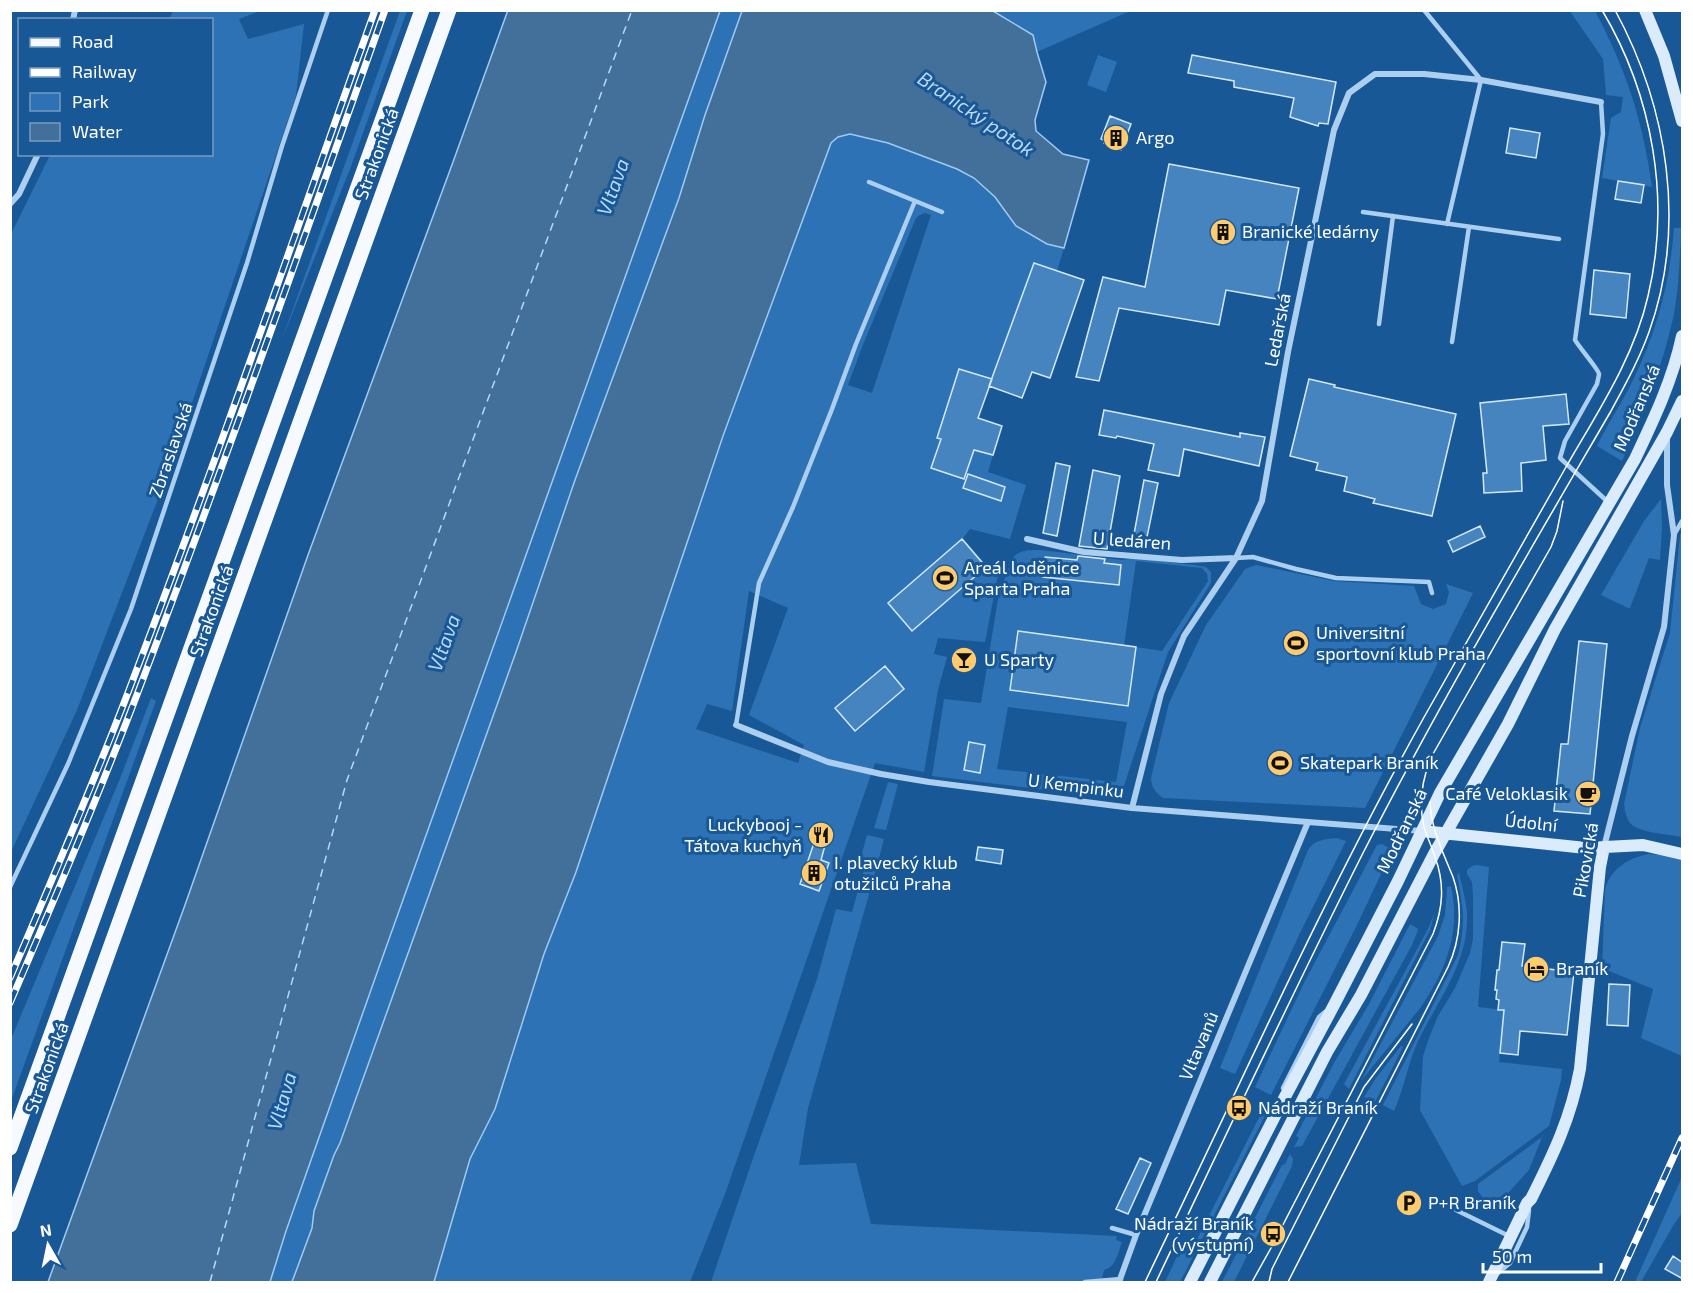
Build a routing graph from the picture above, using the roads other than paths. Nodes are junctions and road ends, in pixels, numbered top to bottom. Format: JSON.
{"nodes":[{"id":1,"x":328,"y":10,"type":"edge"},
{"id":2,"x":422,"y":10,"type":"edge"},
{"id":3,"x":449,"y":10,"type":"edge"},
{"id":4,"x":1424,"y":10,"type":"edge"},
{"id":5,"x":1645,"y":10,"type":"edge"},
{"id":6,"x":1664,"y":56,"type":"junction"},
{"id":7,"x":1481,"y":80,"type":"junction"},
{"id":8,"x":1683,"y":85,"type":"edge"},
{"id":9,"x":1601,"y":102,"type":"joint"},
{"id":10,"x":1683,"y":121,"type":"edge"},
{"id":11,"x":37,"y":156,"type":"edge"},
{"id":12,"x":869,"y":182,"type":"dead end"},
{"id":13,"x":915,"y":201,"type":"junction"},
{"id":14,"x":10,"y":204,"type":"edge"},
{"id":15,"x":1363,"y":212,"type":"dead end"},
{"id":16,"x":942,"y":213,"type":"dead end"},
{"id":17,"x":1393,"y":216,"type":"junction"},
{"id":18,"x":1447,"y":224,"type":"junction"},
{"id":19,"x":1469,"y":227,"type":"junction"},
{"id":20,"x":1559,"y":239,"type":"dead end"},
{"id":21,"x":1379,"y":324,"type":"dead end"},
{"id":22,"x":1683,"y":336,"type":"edge"},
{"id":23,"x":1452,"y":342,"type":"dead end"},
{"id":24,"x":1683,"y":400,"type":"edge"},
{"id":25,"x":1667,"y":432,"type":"junction"},
{"id":26,"x":1610,"y":503,"type":"junction"},
{"id":27,"x":1683,"y":521,"type":"edge"},
{"id":28,"x":1674,"y":535,"type":"junction"},
{"id":29,"x":1027,"y":539,"type":"dead end"},
{"id":30,"x":1236,"y":558,"type":"junction"},
{"id":31,"x":1432,"y":593,"type":"dead end"},
{"id":32,"x":736,"y":725,"type":"joint"},
{"id":33,"x":1132,"y":808,"type":"junction"},
{"id":34,"x":1308,"y":822,"type":"junction"},
{"id":35,"x":1422,"y":831,"type":"junction"},
{"id":36,"x":1446,"y":833,"type":"junction"},
{"id":37,"x":1604,"y":848,"type":"junction"},
{"id":38,"x":1683,"y":854,"type":"edge"},
{"id":39,"x":10,"y":887,"type":"edge"},
{"id":40,"x":10,"y":1148,"type":"edge"},
{"id":41,"x":1531,"y":1199,"type":"junction"},
{"id":42,"x":1456,"y":1210,"type":"dead end"},
{"id":43,"x":10,"y":1225,"type":"edge"},
{"id":44,"x":1112,"y":1228,"type":"dead end"},
{"id":45,"x":1136,"y":1235,"type":"junction"},
{"id":46,"x":1511,"y":1237,"type":"junction"},
{"id":47,"x":1120,"y":1281,"type":"edge"},
{"id":48,"x":1085,"y":1282,"type":"edge"},
{"id":49,"x":1190,"y":1282,"type":"edge"},
{"id":50,"x":1210,"y":1282,"type":"edge"},
{"id":51,"x":1489,"y":1282,"type":"edge"}],
"edges":[{"from":1,"to":39,"type":"lane","name":"Zbraslavská"},
{"from":2,"to":40,"type":"main road","name":"Strakonická"},
{"from":3,"to":43,"type":"main road","name":"Strakonická"},
{"from":4,"to":7,"type":"lane"},
{"from":5,"to":6,"type":"main road"},
{"from":6,"to":8,"type":"main road"},
{"from":6,"to":10,"type":"main road"},
{"from":7,"to":9,"type":"street","name":"Ledařská"},
{"from":7,"to":18,"type":"lane"},
{"from":7,"to":30,"type":"street","name":"Ledařská"},
{"from":9,"to":26,"type":"lane"},
{"from":11,"to":14,"type":"street"},
{"from":12,"to":13,"type":"lane"},
{"from":13,"to":16,"type":"lane"},
{"from":13,"to":32,"type":"lane"},
{"from":15,"to":17,"type":"lane"},
{"from":17,"to":18,"type":"lane"},
{"from":17,"to":21,"type":"lane"},
{"from":18,"to":19,"type":"lane"},
{"from":19,"to":20,"type":"lane"},
{"from":19,"to":23,"type":"lane"},
{"from":22,"to":26,"type":"main road","name":"Modřanská"},
{"from":24,"to":25,"type":"main road","name":"Modřanská"},
{"from":25,"to":28,"type":"street","name":"Pikovická"},
{"from":25,"to":36,"type":"main road","name":"Modřanská"},
{"from":26,"to":35,"type":"main road","name":"Modřanská"},
{"from":27,"to":28,"type":"lane"},
{"from":28,"to":37,"type":"street","name":"Pikovická"},
{"from":29,"to":30,"type":"street","name":"U ledáren"},
{"from":30,"to":31,"type":"lane"},
{"from":30,"to":33,"type":"street","name":"Ledařská"},
{"from":32,"to":33,"type":"street","name":"U Kempinku"},
{"from":33,"to":34,"type":"street","name":"U Kempinku"},
{"from":34,"to":35,"type":"street","name":"U Kempinku"},
{"from":34,"to":45,"type":"street","name":"Vltavanů"},
{"from":35,"to":36,"type":"main road","name":"Údolní"},
{"from":35,"to":49,"type":"main road","name":"Modřanská"},
{"from":36,"to":37,"type":"main road","name":"Údolní"},
{"from":36,"to":50,"type":"main road","name":"Modřanská"},
{"from":37,"to":38,"type":"main road","name":"Údolní"},
{"from":37,"to":41,"type":"main road","name":"Pikovická"},
{"from":41,"to":46,"type":"main road","name":"Pikovická"},
{"from":41,"to":51,"type":"lane"},
{"from":42,"to":46,"type":"lane"},
{"from":44,"to":45,"type":"lane"},
{"from":45,"to":47,"type":"street","name":"Vltavanů"},
{"from":46,"to":51,"type":"main road","name":"Pikovická"},
{"from":47,"to":48,"type":"lane"}]}
